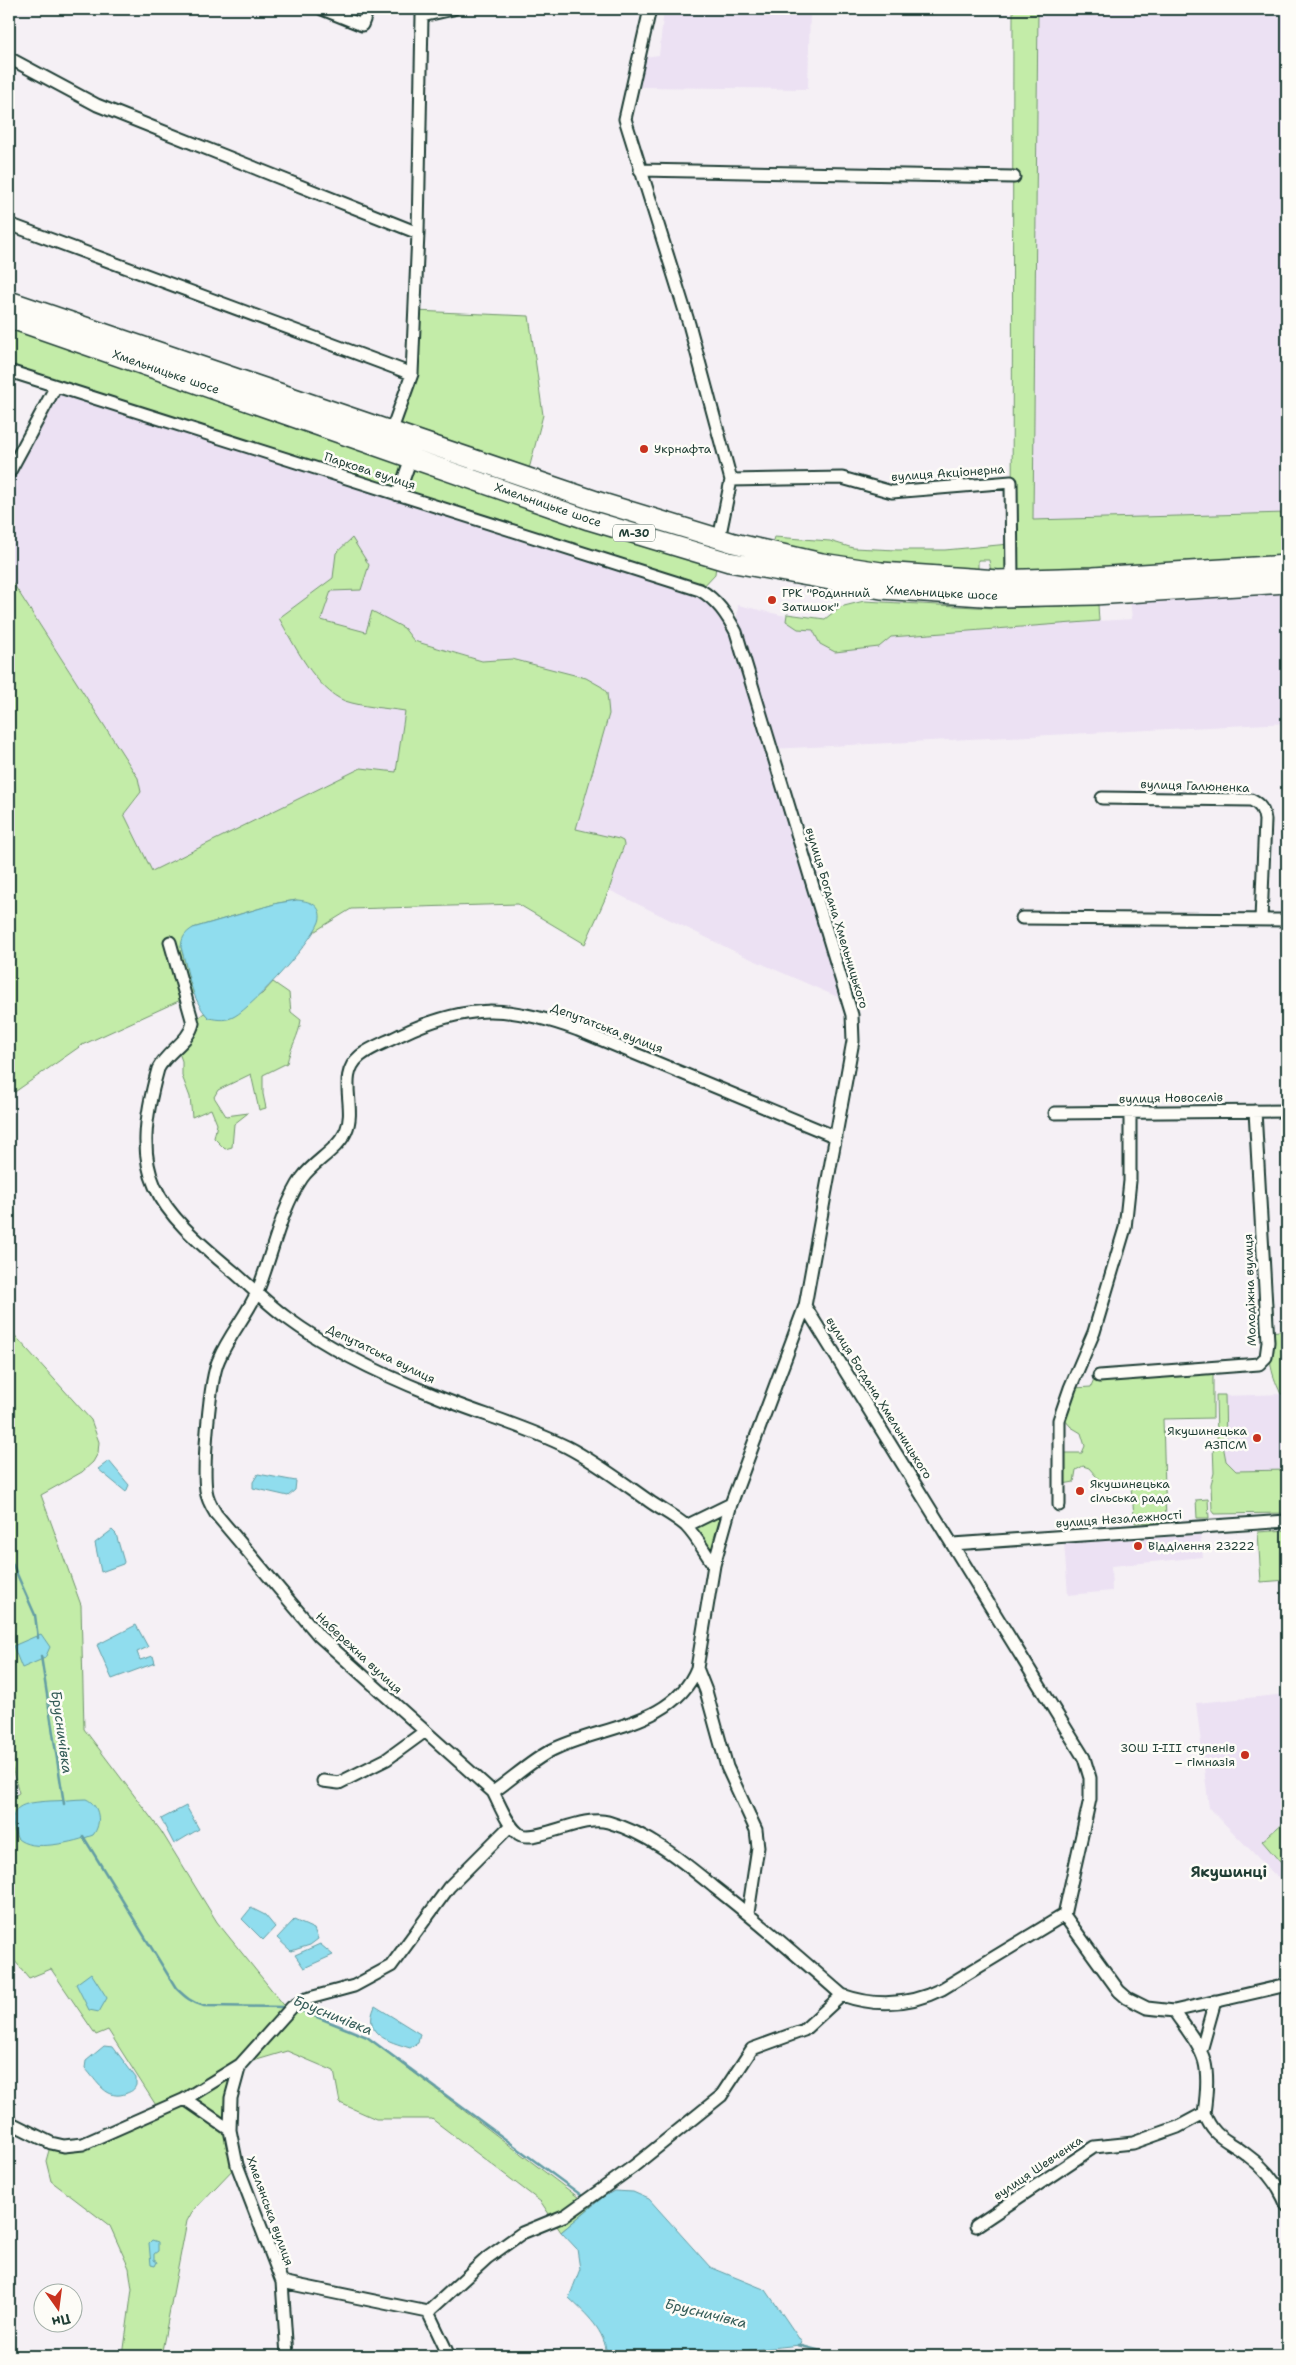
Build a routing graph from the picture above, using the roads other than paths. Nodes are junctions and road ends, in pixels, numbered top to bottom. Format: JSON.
{"nodes":[{"id":1,"x":322,"y":9,"type":"edge"},
{"id":2,"x":368,"y":9,"type":"edge"},
{"id":3,"x":453,"y":9,"type":"edge"},
{"id":4,"x":650,"y":9,"type":"edge"},
{"id":5,"x":420,"y":12,"type":"edge"},
{"id":6,"x":9,"y":58,"type":"edge"},
{"id":7,"x":640,"y":170,"type":"junction"},
{"id":8,"x":1014,"y":177,"type":"dead end"},
{"id":9,"x":9,"y":224,"type":"edge"},
{"id":10,"x":418,"y":233,"type":"junction"},
{"id":11,"x":9,"y":301,"type":"edge"},
{"id":12,"x":9,"y":318,"type":"edge"},
{"id":13,"x":9,"y":371,"type":"edge"},
{"id":14,"x":412,"y":374,"type":"junction"},
{"id":15,"x":56,"y":386,"type":"junction"},
{"id":16,"x":389,"y":441,"type":"junction"},
{"id":17,"x":411,"y":458,"type":"junction"},
{"id":18,"x":11,"y":465,"type":"edge"},
{"id":19,"x":731,"y":480,"type":"junction"},
{"id":20,"x":398,"y":495,"type":"junction"},
{"id":21,"x":719,"y":539,"type":"junction"},
{"id":22,"x":714,"y":557,"type":"junction"},
{"id":23,"x":1287,"y":565,"type":"edge"},
{"id":24,"x":1012,"y":580,"type":"junction"},
{"id":25,"x":1287,"y":583,"type":"edge"},
{"id":26,"x":718,"y":605,"type":"joint"},
{"id":27,"x":1102,"y":798,"type":"dead end"},
{"id":28,"x":1022,"y":918,"type":"dead end"},
{"id":29,"x":1261,"y":920,"type":"junction"},
{"id":30,"x":1287,"y":920,"type":"edge"},
{"id":31,"x":170,"y":942,"type":"dead end"},
{"id":32,"x":1255,"y":1111,"type":"junction"},
{"id":33,"x":1287,"y":1111,"type":"edge"},
{"id":34,"x":1130,"y":1112,"type":"junction"},
{"id":35,"x":1055,"y":1113,"type":"dead end"},
{"id":36,"x":836,"y":1137,"type":"junction"},
{"id":37,"x":257,"y":1292,"type":"junction"},
{"id":38,"x":805,"y":1306,"type":"junction"},
{"id":39,"x":1099,"y":1376,"type":"dead end"},
{"id":40,"x":731,"y":1504,"type":"junction"},
{"id":41,"x":1059,"y":1505,"type":"dead end"},
{"id":42,"x":1287,"y":1521,"type":"edge"},
{"id":43,"x":686,"y":1526,"type":"junction"},
{"id":44,"x":953,"y":1544,"type":"junction"},
{"id":45,"x":714,"y":1566,"type":"junction"},
{"id":46,"x":697,"y":1668,"type":"junction"},
{"id":47,"x":424,"y":1732,"type":"junction"},
{"id":48,"x":322,"y":1781,"type":"dead end"},
{"id":49,"x":493,"y":1792,"type":"junction"},
{"id":50,"x":510,"y":1824,"type":"junction"},
{"id":51,"x":748,"y":1913,"type":"junction"},
{"id":52,"x":1064,"y":1915,"type":"junction"},
{"id":53,"x":1287,"y":1986,"type":"edge"},
{"id":54,"x":842,"y":1995,"type":"junction"},
{"id":55,"x":1215,"y":2001,"type":"junction"},
{"id":56,"x":1174,"y":2011,"type":"junction"},
{"id":57,"x":1201,"y":2051,"type":"junction"},
{"id":58,"x":240,"y":2065,"type":"junction"},
{"id":59,"x":185,"y":2099,"type":"junction"},
{"id":60,"x":1204,"y":2113,"type":"junction"},
{"id":61,"x":9,"y":2122,"type":"edge"},
{"id":62,"x":230,"y":2130,"type":"junction"},
{"id":63,"x":1287,"y":2206,"type":"edge"},
{"id":64,"x":976,"y":2226,"type":"dead end"},
{"id":65,"x":282,"y":2282,"type":"junction"},
{"id":66,"x":428,"y":2312,"type":"junction"},
{"id":67,"x":287,"y":2356,"type":"edge"},
{"id":68,"x":449,"y":2356,"type":"edge"}],
"edges":[{"from":1,"to":2,"type":"street"},
{"from":3,"to":5,"type":"street"},
{"from":4,"to":7,"type":"street"},
{"from":5,"to":10,"type":"street"},
{"from":6,"to":10,"type":"street"},
{"from":7,"to":8,"type":"street"},
{"from":7,"to":19,"type":"street"},
{"from":9,"to":14,"type":"street"},
{"from":10,"to":14,"type":"street"},
{"from":11,"to":16,"type":"highway","name":"Хмельницьке шосе","number":"М-30"},
{"from":12,"to":16,"type":"highway","name":"Хмельницьке шосе","number":"М-30"},
{"from":13,"to":15,"type":"street","name":"Паркова вулиця"},
{"from":14,"to":16,"type":"street"},
{"from":15,"to":18,"type":"street"},
{"from":15,"to":20,"type":"street","name":"Паркова вулиця"},
{"from":16,"to":17,"type":"highway","name":"Хмельницьке шосе","number":"М-30"},
{"from":16,"to":21,"type":"highway","name":"Хмельницьке шосе","number":"М-30"},
{"from":17,"to":20,"type":"street"},
{"from":17,"to":22,"type":"highway","name":"Хмельницьке шосе","number":"М-30"},
{"from":19,"to":21,"type":"street"},
{"from":19,"to":24,"type":"street","name":"вулиця Акціонерна"},
{"from":20,"to":26,"type":"street","name":"Паркова вулиця"},
{"from":21,"to":22,"type":"highway"},
{"from":21,"to":24,"type":"highway","name":"Хмельницьке шосе","number":"М-30"},
{"from":22,"to":25,"type":"highway","name":"Хмельницьке шосе","number":"М-30"},
{"from":23,"to":24,"type":"highway","name":"Хмельницьке шосе","number":"М-30"},
{"from":26,"to":36,"type":"street","name":"вулиця Богдана Хмельницького"},
{"from":27,"to":29,"type":"street","name":"вулиця Галюненка"},
{"from":28,"to":29,"type":"street"},
{"from":29,"to":30,"type":"street"},
{"from":31,"to":37,"type":"street","name":"Депутатська вулиця"},
{"from":32,"to":33,"type":"street","name":"вулиця Новоселів"},
{"from":32,"to":34,"type":"street","name":"вулиця Новоселів"},
{"from":32,"to":39,"type":"street","name":"Молодіжна вулиця"},
{"from":34,"to":35,"type":"street","name":"вулиця Новоселів"},
{"from":34,"to":41,"type":"street"},
{"from":36,"to":37,"type":"street","name":"Депутатська вулиця"},
{"from":36,"to":38,"type":"street","name":"вулиця Богдана Хмельницького"},
{"from":37,"to":43,"type":"street","name":"Депутатська вулиця"},
{"from":37,"to":47,"type":"street","name":"Набережна вулиця"},
{"from":38,"to":40,"type":"street"},
{"from":38,"to":44,"type":"street","name":"вулиця Богдана Хмельницького"},
{"from":40,"to":43,"type":"street"},
{"from":40,"to":45,"type":"street"},
{"from":42,"to":44,"type":"street","name":"вулиця Незалежності"},
{"from":43,"to":45,"type":"street"},
{"from":44,"to":52,"type":"street","name":"вулиця Богдана Хмельницького"},
{"from":45,"to":46,"type":"street"},
{"from":46,"to":49,"type":"street"},
{"from":46,"to":51,"type":"street"},
{"from":47,"to":48,"type":"street"},
{"from":47,"to":49,"type":"street","name":"Набережна вулиця"},
{"from":49,"to":50,"type":"street"},
{"from":50,"to":51,"type":"street"},
{"from":50,"to":58,"type":"street"},
{"from":51,"to":54,"type":"street"},
{"from":52,"to":54,"type":"street"},
{"from":52,"to":56,"type":"street"},
{"from":53,"to":55,"type":"street"},
{"from":54,"to":66,"type":"street"},
{"from":55,"to":56,"type":"street"},
{"from":55,"to":57,"type":"street"},
{"from":56,"to":57,"type":"street"},
{"from":57,"to":60,"type":"street"},
{"from":58,"to":59,"type":"street"},
{"from":58,"to":62,"type":"street","name":"Хмелянська вулиця"},
{"from":59,"to":61,"type":"street"},
{"from":59,"to":62,"type":"street"},
{"from":60,"to":63,"type":"street"},
{"from":60,"to":64,"type":"street","name":"вулиця Шевченка"},
{"from":62,"to":65,"type":"street","name":"Хмелянська вулиця"},
{"from":65,"to":66,"type":"street"},
{"from":65,"to":67,"type":"street","name":"Хмелянська вулиця"},
{"from":66,"to":68,"type":"street"}]}
